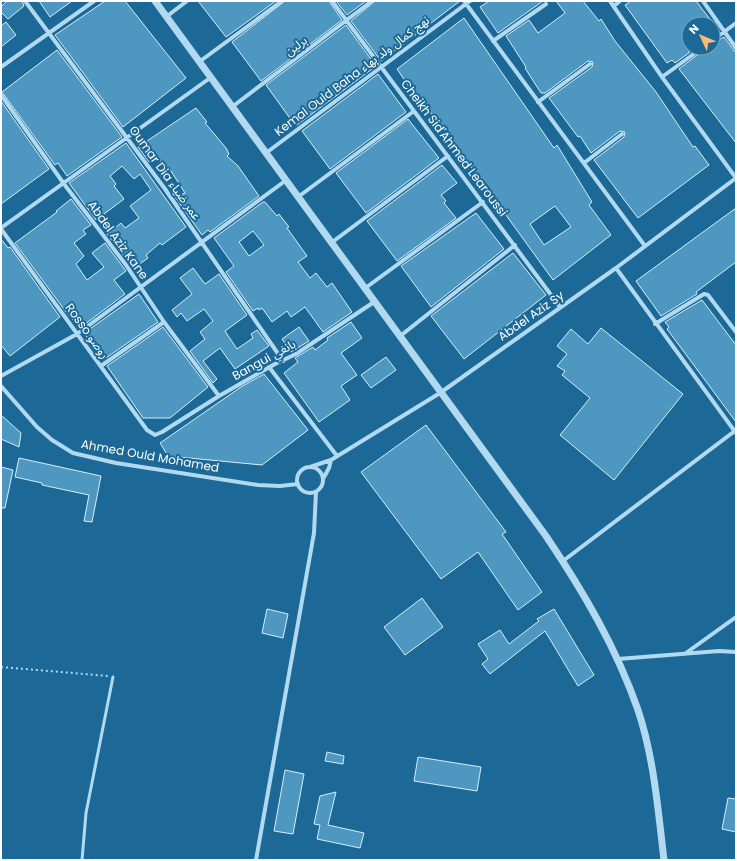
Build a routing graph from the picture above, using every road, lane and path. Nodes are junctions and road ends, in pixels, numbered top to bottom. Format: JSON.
{"nodes":[{"id":1,"x":25,"y":1,"type":"edge"},
{"id":2,"x":94,"y":1,"type":"edge"},
{"id":3,"x":154,"y":1,"type":"edge"},
{"id":4,"x":187,"y":1,"type":"edge"},
{"id":5,"x":282,"y":1,"type":"edge"},
{"id":6,"x":332,"y":1,"type":"edge"},
{"id":7,"x":372,"y":1,"type":"edge"},
{"id":8,"x":610,"y":1,"type":"edge"},
{"id":9,"x":620,"y":1,"type":"edge"},
{"id":10,"x":703,"y":1,"type":"edge"},
{"id":11,"x":467,"y":2,"type":"edge"},
{"id":12,"x":546,"y":4,"type":"dead end"},
{"id":13,"x":614,"y":6,"type":"junction"},
{"id":14,"x":166,"y":17,"type":"junction"},
{"id":15,"x":347,"y":20,"type":"junction"},
{"id":16,"x":736,"y":23,"type":"edge"},
{"id":17,"x":724,"y":32,"type":"junction"},
{"id":18,"x":48,"y":33,"type":"junction"},
{"id":19,"x":721,"y":34,"type":"edge"},
{"id":20,"x":493,"y":41,"type":"junction"},
{"id":21,"x":736,"y":48,"type":"edge"},
{"id":22,"x":691,"y":56,"type":"edge"},
{"id":23,"x":199,"y":62,"type":"junction"},
{"id":24,"x":590,"y":64,"type":"dead end"},
{"id":25,"x":1,"y":67,"type":"edge"},
{"id":26,"x":381,"y":68,"type":"junction"},
{"id":27,"x":662,"y":77,"type":"junction"},
{"id":28,"x":210,"y":78,"type":"junction"},
{"id":29,"x":1,"y":95,"type":"edge"},
{"id":30,"x":538,"y":102,"type":"junction"},
{"id":31,"x":232,"y":108,"type":"junction"},
{"id":32,"x":414,"y":111,"type":"junction"},
{"id":33,"x":622,"y":134,"type":"dead end"},
{"id":34,"x":127,"y":138,"type":"junction"},
{"id":35,"x":265,"y":153,"type":"junction"},
{"id":36,"x":448,"y":156,"type":"junction"},
{"id":37,"x":584,"y":163,"type":"junction"},
{"id":38,"x":736,"y":178,"type":"edge"},
{"id":39,"x":285,"y":181,"type":"junction"},
{"id":40,"x":64,"y":184,"type":"junction"},
{"id":41,"x":298,"y":198,"type":"junction"},
{"id":42,"x":483,"y":202,"type":"junction"},
{"id":43,"x":1,"y":229,"type":"edge"},
{"id":44,"x":202,"y":242,"type":"junction"},
{"id":45,"x":330,"y":243,"type":"junction"},
{"id":46,"x":515,"y":245,"type":"junction"},
{"id":47,"x":645,"y":246,"type":"junction"},
{"id":48,"x":616,"y":268,"type":"junction"},
{"id":49,"x":141,"y":289,"type":"junction"},
{"id":50,"x":364,"y":289,"type":"junction"},
{"id":51,"x":374,"y":302,"type":"junction"},
{"id":52,"x":560,"y":307,"type":"junction"},
{"id":53,"x":164,"y":322,"type":"junction"},
{"id":54,"x":655,"y":324,"type":"junction"},
{"id":55,"x":736,"y":332,"type":"edge"},
{"id":56,"x":77,"y":334,"type":"junction"},
{"id":57,"x":399,"y":337,"type":"junction"},
{"id":58,"x":283,"y":361,"type":"junction"},
{"id":59,"x":101,"y":366,"type":"junction"},
{"id":60,"x":269,"y":367,"type":"junction"},
{"id":61,"x":1,"y":376,"type":"edge"},
{"id":62,"x":1,"y":386,"type":"edge"},
{"id":63,"x":440,"y":393,"type":"junction"},
{"id":64,"x":219,"y":396,"type":"junction"},
{"id":65,"x":735,"y":431,"type":"edge"},
{"id":66,"x":162,"y":432,"type":"joint"},
{"id":67,"x":337,"y":456,"type":"junction"},
{"id":68,"x":331,"y":460,"type":"junction"},
{"id":69,"x":310,"y":467,"type":"junction"},
{"id":70,"x":323,"y":479,"type":"junction"},
{"id":71,"x":298,"y":484,"type":"junction"},
{"id":72,"x":316,"y":492,"type":"junction"},
{"id":73,"x":563,"y":561,"type":"junction"},
{"id":74,"x":736,"y":616,"type":"edge"},
{"id":75,"x":736,"y":652,"type":"edge"},
{"id":76,"x":686,"y":654,"type":"junction"},
{"id":77,"x":618,"y":659,"type":"junction"},
{"id":78,"x":1,"y":667,"type":"edge"},
{"id":79,"x":113,"y":677,"type":"joint"},
{"id":80,"x":82,"y":860,"type":"edge"},
{"id":81,"x":256,"y":860,"type":"edge"},
{"id":82,"x":664,"y":860,"type":"edge"}],
"edges":[{"from":1,"to":18,"type":"street","name":"Oumar Dia عمر ضياء"},
{"from":2,"to":18,"type":"street"},
{"from":3,"to":14,"type":"street"},
{"from":4,"to":14,"type":"street"},
{"from":5,"to":23,"type":"street"},
{"from":6,"to":15,"type":"street","name":"Cheikh Sid'Ahmed Learoussi"},
{"from":7,"to":15,"type":"street","name":"برلين"},
{"from":8,"to":13,"type":"street"},
{"from":9,"to":13,"type":"street"},
{"from":10,"to":17,"type":"street"},
{"from":11,"to":20,"type":"street"},
{"from":11,"to":26,"type":"street","name":"Kemal Ould Baha نهج كمال ولد بهاء"},
{"from":12,"to":20,"type":"street"},
{"from":13,"to":27,"type":"street"},
{"from":14,"to":23,"type":"street"},
{"from":15,"to":26,"type":"street","name":"Cheikh Sid'Ahmed Learoussi"},
{"from":15,"to":31,"type":"street","name":"برلين"},
{"from":16,"to":17,"type":"street"},
{"from":17,"to":19,"type":"street"},
{"from":17,"to":21,"type":"street"},
{"from":18,"to":25,"type":"street"},
{"from":18,"to":34,"type":"street","name":"Oumar Dia عمر ضياء"},
{"from":20,"to":30,"type":"street"},
{"from":22,"to":27,"type":"street"},
{"from":23,"to":28,"type":"street"},
{"from":24,"to":30,"type":"street"},
{"from":26,"to":32,"type":"street","name":"Cheikh Sid'Ahmed Learoussi"},
{"from":26,"to":35,"type":"street","name":"Kemal Ould Baha نهج كمال ولد بهاء"},
{"from":27,"to":38,"type":"street"},
{"from":28,"to":31,"type":"street"},
{"from":28,"to":34,"type":"street"},
{"from":29,"to":40,"type":"street","name":"Abdel Aziz Kane"},
{"from":30,"to":37,"type":"street"},
{"from":31,"to":35,"type":"street"},
{"from":32,"to":36,"type":"street","name":"Cheikh Sid'Ahmed Learoussi"},
{"from":32,"to":41,"type":"street"},
{"from":33,"to":37,"type":"street"},
{"from":34,"to":40,"type":"street"},
{"from":34,"to":44,"type":"street","name":"Oumar Dia عمر ضياء"},
{"from":35,"to":39,"type":"street"},
{"from":36,"to":42,"type":"street","name":"Cheikh Sid'Ahmed Learoussi"},
{"from":36,"to":45,"type":"street"},
{"from":37,"to":47,"type":"street"},
{"from":38,"to":47,"type":"street","name":"Abdel Aziz Sy"},
{"from":39,"to":41,"type":"street"},
{"from":39,"to":44,"type":"street"},
{"from":40,"to":43,"type":"street"},
{"from":40,"to":49,"type":"street","name":"Abdel Aziz Kane"},
{"from":41,"to":45,"type":"street"},
{"from":42,"to":46,"type":"street","name":"Cheikh Sid'Ahmed Learoussi"},
{"from":42,"to":50,"type":"street"},
{"from":43,"to":56,"type":"street","name":"Rosso روصو"},
{"from":44,"to":49,"type":"street"},
{"from":44,"to":58,"type":"street","name":"Oumar Dia عمر ضياء"},
{"from":45,"to":50,"type":"street"},
{"from":46,"to":52,"type":"street","name":"Cheikh Sid'Ahmed Learoussi"},
{"from":46,"to":57,"type":"street"},
{"from":47,"to":48,"type":"street","name":"Abdel Aziz Sy"},
{"from":48,"to":52,"type":"street","name":"Abdel Aziz Sy"},
{"from":48,"to":54,"type":"street"},
{"from":49,"to":53,"type":"street","name":"Abdel Aziz Kane"},
{"from":49,"to":56,"type":"street"},
{"from":50,"to":51,"type":"street"},
{"from":51,"to":57,"type":"street"},
{"from":51,"to":58,"type":"street","name":"Bangui بانغي"},
{"from":52,"to":63,"type":"street","name":"Abdel Aziz Sy"},
{"from":53,"to":59,"type":"street"},
{"from":53,"to":64,"type":"street","name":"Abdel Aziz Kane"},
{"from":54,"to":55,"type":"street"},
{"from":54,"to":65,"type":"street"},
{"from":56,"to":59,"type":"street","name":"Rosso روصو"},
{"from":56,"to":61,"type":"street"},
{"from":57,"to":63,"type":"street"},
{"from":58,"to":60,"type":"street","name":"Bangui بانغي"},
{"from":59,"to":66,"type":"street","name":"Rosso روصو"},
{"from":60,"to":64,"type":"street","name":"Bangui بانغي"},
{"from":60,"to":67,"type":"street"},
{"from":62,"to":71,"type":"street","name":"Ahmed Ould Mohamed"},
{"from":63,"to":67,"type":"street","name":"Abdel Aziz Sy"},
{"from":63,"to":73,"type":"street"},
{"from":64,"to":66,"type":"street","name":"Bangui بانغي"},
{"from":65,"to":73,"type":"street"},
{"from":67,"to":68,"type":"street","name":"Abdel Aziz Sy"},
{"from":68,"to":69,"type":"street","name":"Abdel Aziz Sy"},
{"from":68,"to":70,"type":"street"},
{"from":69,"to":70,"type":"street"},
{"from":69,"to":71,"type":"street"},
{"from":70,"to":72,"type":"street"},
{"from":71,"to":72,"type":"street"},
{"from":72,"to":81,"type":"street"},
{"from":73,"to":77,"type":"street"},
{"from":74,"to":76,"type":"street"},
{"from":75,"to":76,"type":"street"},
{"from":76,"to":77,"type":"street"},
{"from":77,"to":82,"type":"street"},
{"from":78,"to":79,"type":"path"},
{"from":79,"to":80,"type":"lane"}]}
